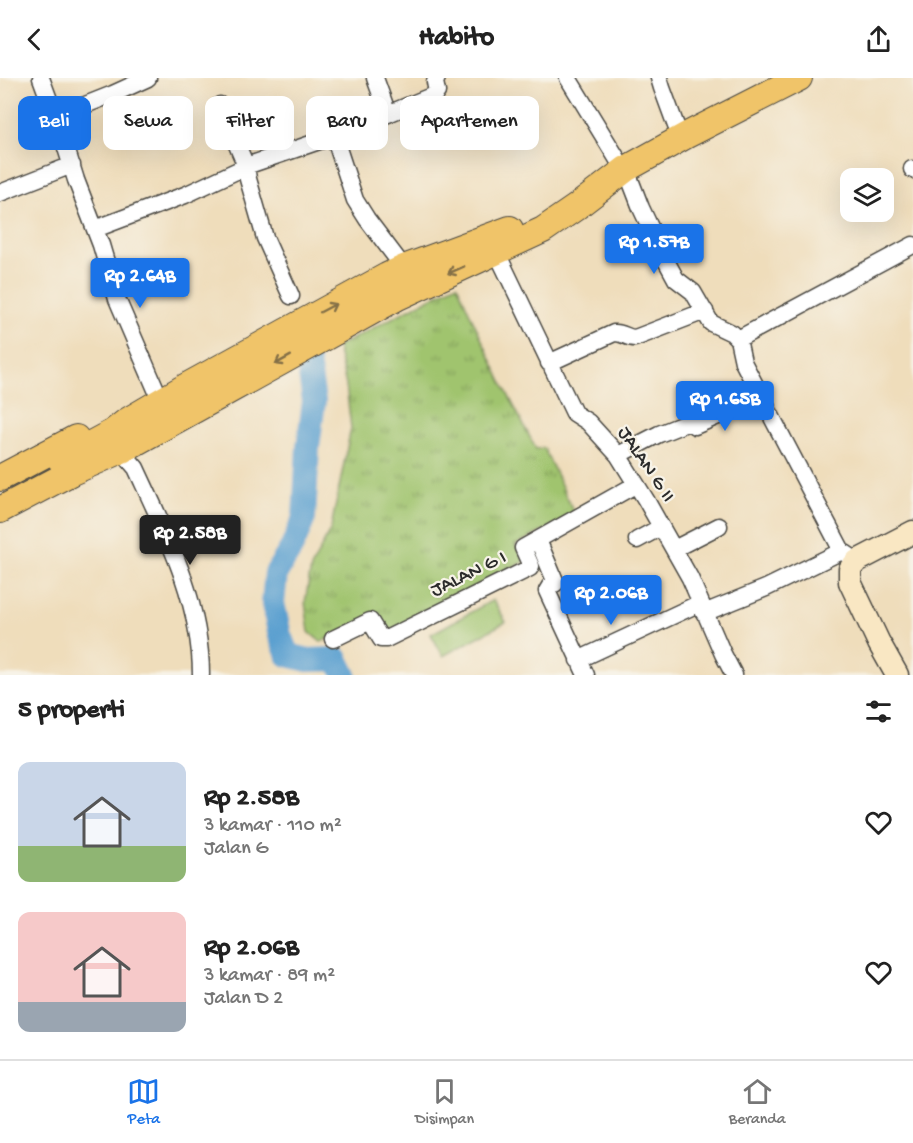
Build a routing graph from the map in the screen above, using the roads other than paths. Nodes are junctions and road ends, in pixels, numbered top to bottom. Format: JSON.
{"nodes":[{"id":1,"x":41,"y":78,"type":"edge"},
{"id":2,"x":148,"y":78,"type":"edge"},
{"id":3,"x":375,"y":78,"type":"edge"},
{"id":4,"x":437,"y":78,"type":"edge"},
{"id":5,"x":568,"y":78,"type":"edge"},
{"id":6,"x":659,"y":78,"type":"edge"},
{"id":7,"x":768,"y":78,"type":"edge"},
{"id":8,"x":799,"y":78,"type":"edge"},
{"id":9,"x":48,"y":96,"type":"edge"},
{"id":10,"x":382,"y":96,"type":"edge"},
{"id":11,"x":91,"y":103,"type":"edge"},
{"id":12,"x":388,"y":114,"type":"edge"},
{"id":13,"x":676,"y":126,"type":"junction"},
{"id":14,"x":306,"y":146,"type":"edge"},
{"id":15,"x":67,"y":150,"type":"edge"},
{"id":16,"x":239,"y":150,"type":"edge"},
{"id":17,"x":339,"y":150,"type":"edge"},
{"id":18,"x":72,"y":165,"type":"junction"},
{"id":19,"x":622,"y":165,"type":"junction"},
{"id":20,"x":246,"y":166,"type":"junction"},
{"id":21,"x":0,"y":193,"type":"edge"},
{"id":22,"x":94,"y":229,"type":"junction"},
{"id":23,"x":913,"y":245,"type":"edge"},
{"id":24,"x":497,"y":252,"type":"junction"},
{"id":25,"x":404,"y":268,"type":"junction"},
{"id":26,"x":291,"y":296,"type":"dead end"},
{"id":27,"x":705,"y":311,"type":"junction"},
{"id":28,"x":738,"y":339,"type":"junction"},
{"id":29,"x":549,"y":363,"type":"junction"},
{"id":30,"x":762,"y":397,"type":"junction"},
{"id":31,"x":160,"y":401,"type":"junction"},
{"id":32,"x":127,"y":421,"type":"junction"},
{"id":33,"x":122,"y":455,"type":"junction"},
{"id":34,"x":618,"y":455,"type":"junction"},
{"id":35,"x":68,"y":466,"type":"junction"},
{"id":36,"x":0,"y":478,"type":"edge"},
{"id":37,"x":635,"y":485,"type":"junction"},
{"id":38,"x":0,"y":493,"type":"edge"},
{"id":39,"x":0,"y":510,"type":"edge"},
{"id":40,"x":0,"y":524,"type":"edge"},
{"id":41,"x":719,"y":526,"type":"dead end"},
{"id":42,"x":661,"y":527,"type":"junction"},
{"id":43,"x":913,"y":532,"type":"edge"},
{"id":44,"x":538,"y":540,"type":"junction"},
{"id":45,"x":637,"y":540,"type":"dead end"},
{"id":46,"x":674,"y":549,"type":"junction"},
{"id":47,"x":850,"y":556,"type":"junction"},
{"id":48,"x":702,"y":608,"type":"junction"},
{"id":49,"x":333,"y":639,"type":"dead end"},
{"id":50,"x":578,"y":660,"type":"junction"},
{"id":51,"x":195,"y":675,"type":"edge"},
{"id":52,"x":201,"y":675,"type":"edge"},
{"id":53,"x":586,"y":675,"type":"edge"},
{"id":54,"x":734,"y":675,"type":"edge"},
{"id":55,"x":897,"y":675,"type":"edge"}],
"edges":[{"from":1,"to":9,"type":"street"},
{"from":2,"to":11,"type":"street"},
{"from":3,"to":10,"type":"street"},
{"from":4,"to":12,"type":"street"},
{"from":5,"to":19,"type":"street"},
{"from":6,"to":13,"type":"street"},
{"from":7,"to":13,"type":"main road"},
{"from":8,"to":19,"type":"main road"},
{"from":13,"to":19,"type":"main road"},
{"from":14,"to":20,"type":"street"},
{"from":15,"to":18,"type":"street"},
{"from":16,"to":20,"type":"street"},
{"from":17,"to":25,"type":"street"},
{"from":18,"to":21,"type":"street"},
{"from":18,"to":22,"type":"street"},
{"from":19,"to":24,"type":"main road"},
{"from":19,"to":25,"type":"main road"},
{"from":19,"to":27,"type":"street"},
{"from":20,"to":22,"type":"street"},
{"from":20,"to":26,"type":"street"},
{"from":22,"to":31,"type":"street"},
{"from":23,"to":28,"type":"street"},
{"from":24,"to":29,"type":"street","name":"JALAN G II"},
{"from":24,"to":33,"type":"main road","one_way":true},
{"from":31,"to":25,"type":"main road","one_way":true},
{"from":27,"to":28,"type":"street"},
{"from":27,"to":29,"type":"street"},
{"from":28,"to":30,"type":"street"},
{"from":29,"to":34,"type":"street","name":"JALAN G II"},
{"from":30,"to":34,"type":"street"},
{"from":30,"to":47,"type":"street"},
{"from":31,"to":32,"type":"main road"},
{"from":32,"to":35,"type":"main road"},
{"from":32,"to":36,"type":"main road"},
{"from":33,"to":35,"type":"main road"},
{"from":33,"to":40,"type":"main road"},
{"from":33,"to":51,"type":"street"},
{"from":33,"to":52,"type":"street"},
{"from":34,"to":37,"type":"street","name":"JALAN G II"},
{"from":35,"to":38,"type":"main road"},
{"from":35,"to":39,"type":"main road"},
{"from":37,"to":42,"type":"street","name":"JALAN G II"},
{"from":37,"to":44,"type":"street"},
{"from":41,"to":46,"type":"street"},
{"from":42,"to":45,"type":"street"},
{"from":42,"to":46,"type":"street","name":"JALAN G II"},
{"from":43,"to":47,"type":"street"},
{"from":44,"to":49,"type":"street","name":"JALAN G I"},
{"from":44,"to":50,"type":"street"},
{"from":46,"to":48,"type":"street","name":"JALAN G II"},
{"from":47,"to":48,"type":"street"},
{"from":47,"to":55,"type":"street"},
{"from":48,"to":50,"type":"street"},
{"from":48,"to":54,"type":"street","name":"JALAN G II"},
{"from":50,"to":53,"type":"street"}]}
